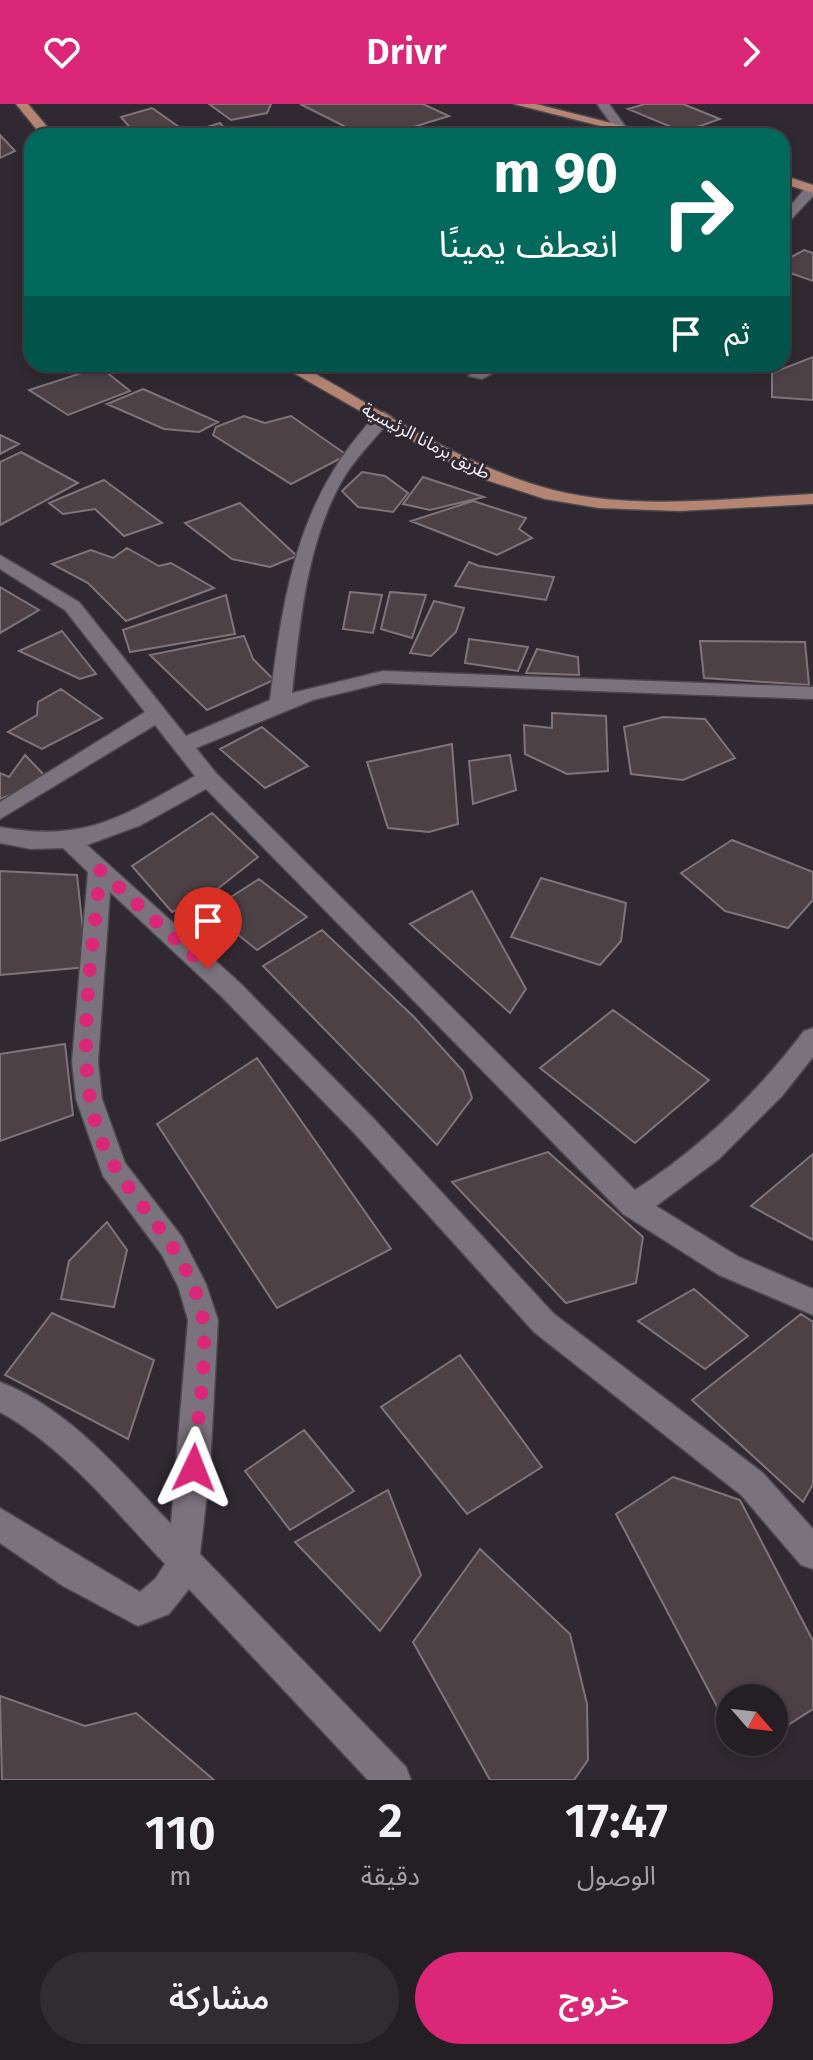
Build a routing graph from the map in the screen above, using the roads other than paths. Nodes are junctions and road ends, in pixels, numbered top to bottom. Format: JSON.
{"nodes":[{"id":1,"x":22,"y":104,"type":"edge"},
{"id":2,"x":520,"y":104,"type":"edge"},
{"id":3,"x":603,"y":104,"type":"edge"},
{"id":4,"x":619,"y":126,"type":"junction"},
{"id":5,"x":42,"y":128,"type":"edge"},
{"id":6,"x":626,"y":128,"type":"edge"},
{"id":7,"x":790,"y":182,"type":"edge"},
{"id":8,"x":812,"y":189,"type":"edge"},
{"id":9,"x":790,"y":215,"type":"edge"},
{"id":10,"x":301,"y":372,"type":"edge"},
{"id":11,"x":485,"y":372,"type":"edge"},
{"id":12,"x":476,"y":376,"type":"dead end"},
{"id":13,"x":384,"y":417,"type":"junction"},
{"id":14,"x":813,"y":499,"type":"edge"},
{"id":15,"x":0,"y":561,"type":"edge"},
{"id":16,"x":813,"y":693,"type":"edge"},
{"id":17,"x":280,"y":705,"type":"junction"},
{"id":18,"x":157,"y":714,"type":"junction"},
{"id":19,"x":182,"y":746,"type":"junction"},
{"id":20,"x":208,"y":778,"type":"junction"},
{"id":21,"x":0,"y":812,"type":"edge"},
{"id":22,"x":0,"y":835,"type":"edge"},
{"id":23,"x":71,"y":843,"type":"junction"},
{"id":24,"x":100,"y":870,"type":"junction"},
{"id":25,"x":813,"y":1038,"type":"edge"},
{"id":26,"x":633,"y":1206,"type":"junction"},
{"id":27,"x":813,"y":1302,"type":"edge"},
{"id":28,"x":0,"y":1396,"type":"edge"},
{"id":29,"x":0,"y":1524,"type":"edge"},
{"id":30,"x":813,"y":1553,"type":"edge"},
{"id":31,"x":183,"y":1558,"type":"junction"},
{"id":32,"x":393,"y":1780,"type":"edge"}],
"edges":[{"from":1,"to":5,"type":"main road"},
{"from":2,"to":4,"type":"main road"},
{"from":3,"to":4,"type":"street"},
{"from":4,"to":6,"type":"main road"},
{"from":7,"to":8,"type":"main road"},
{"from":8,"to":9,"type":"street"},
{"from":10,"to":13,"type":"main road","name":"طريق برمانا الرئيسية"},
{"from":11,"to":12,"type":"street"},
{"from":13,"to":14,"type":"main road","name":"طريق برمانا الرئيسية"},
{"from":13,"to":17,"type":"street"},
{"from":15,"to":18,"type":"street"},
{"from":16,"to":17,"type":"street"},
{"from":17,"to":19,"type":"street"},
{"from":18,"to":19,"type":"street"},
{"from":18,"to":21,"type":"street"},
{"from":19,"to":20,"type":"street"},
{"from":20,"to":23,"type":"street"},
{"from":20,"to":26,"type":"street"},
{"from":22,"to":23,"type":"street"},
{"from":23,"to":24,"type":"street"},
{"from":24,"to":30,"type":"street"},
{"from":24,"to":31,"type":"street"},
{"from":25,"to":26,"type":"street"},
{"from":26,"to":27,"type":"street"},
{"from":28,"to":31,"type":"street"},
{"from":29,"to":31,"type":"street"},
{"from":31,"to":32,"type":"street"}]}
